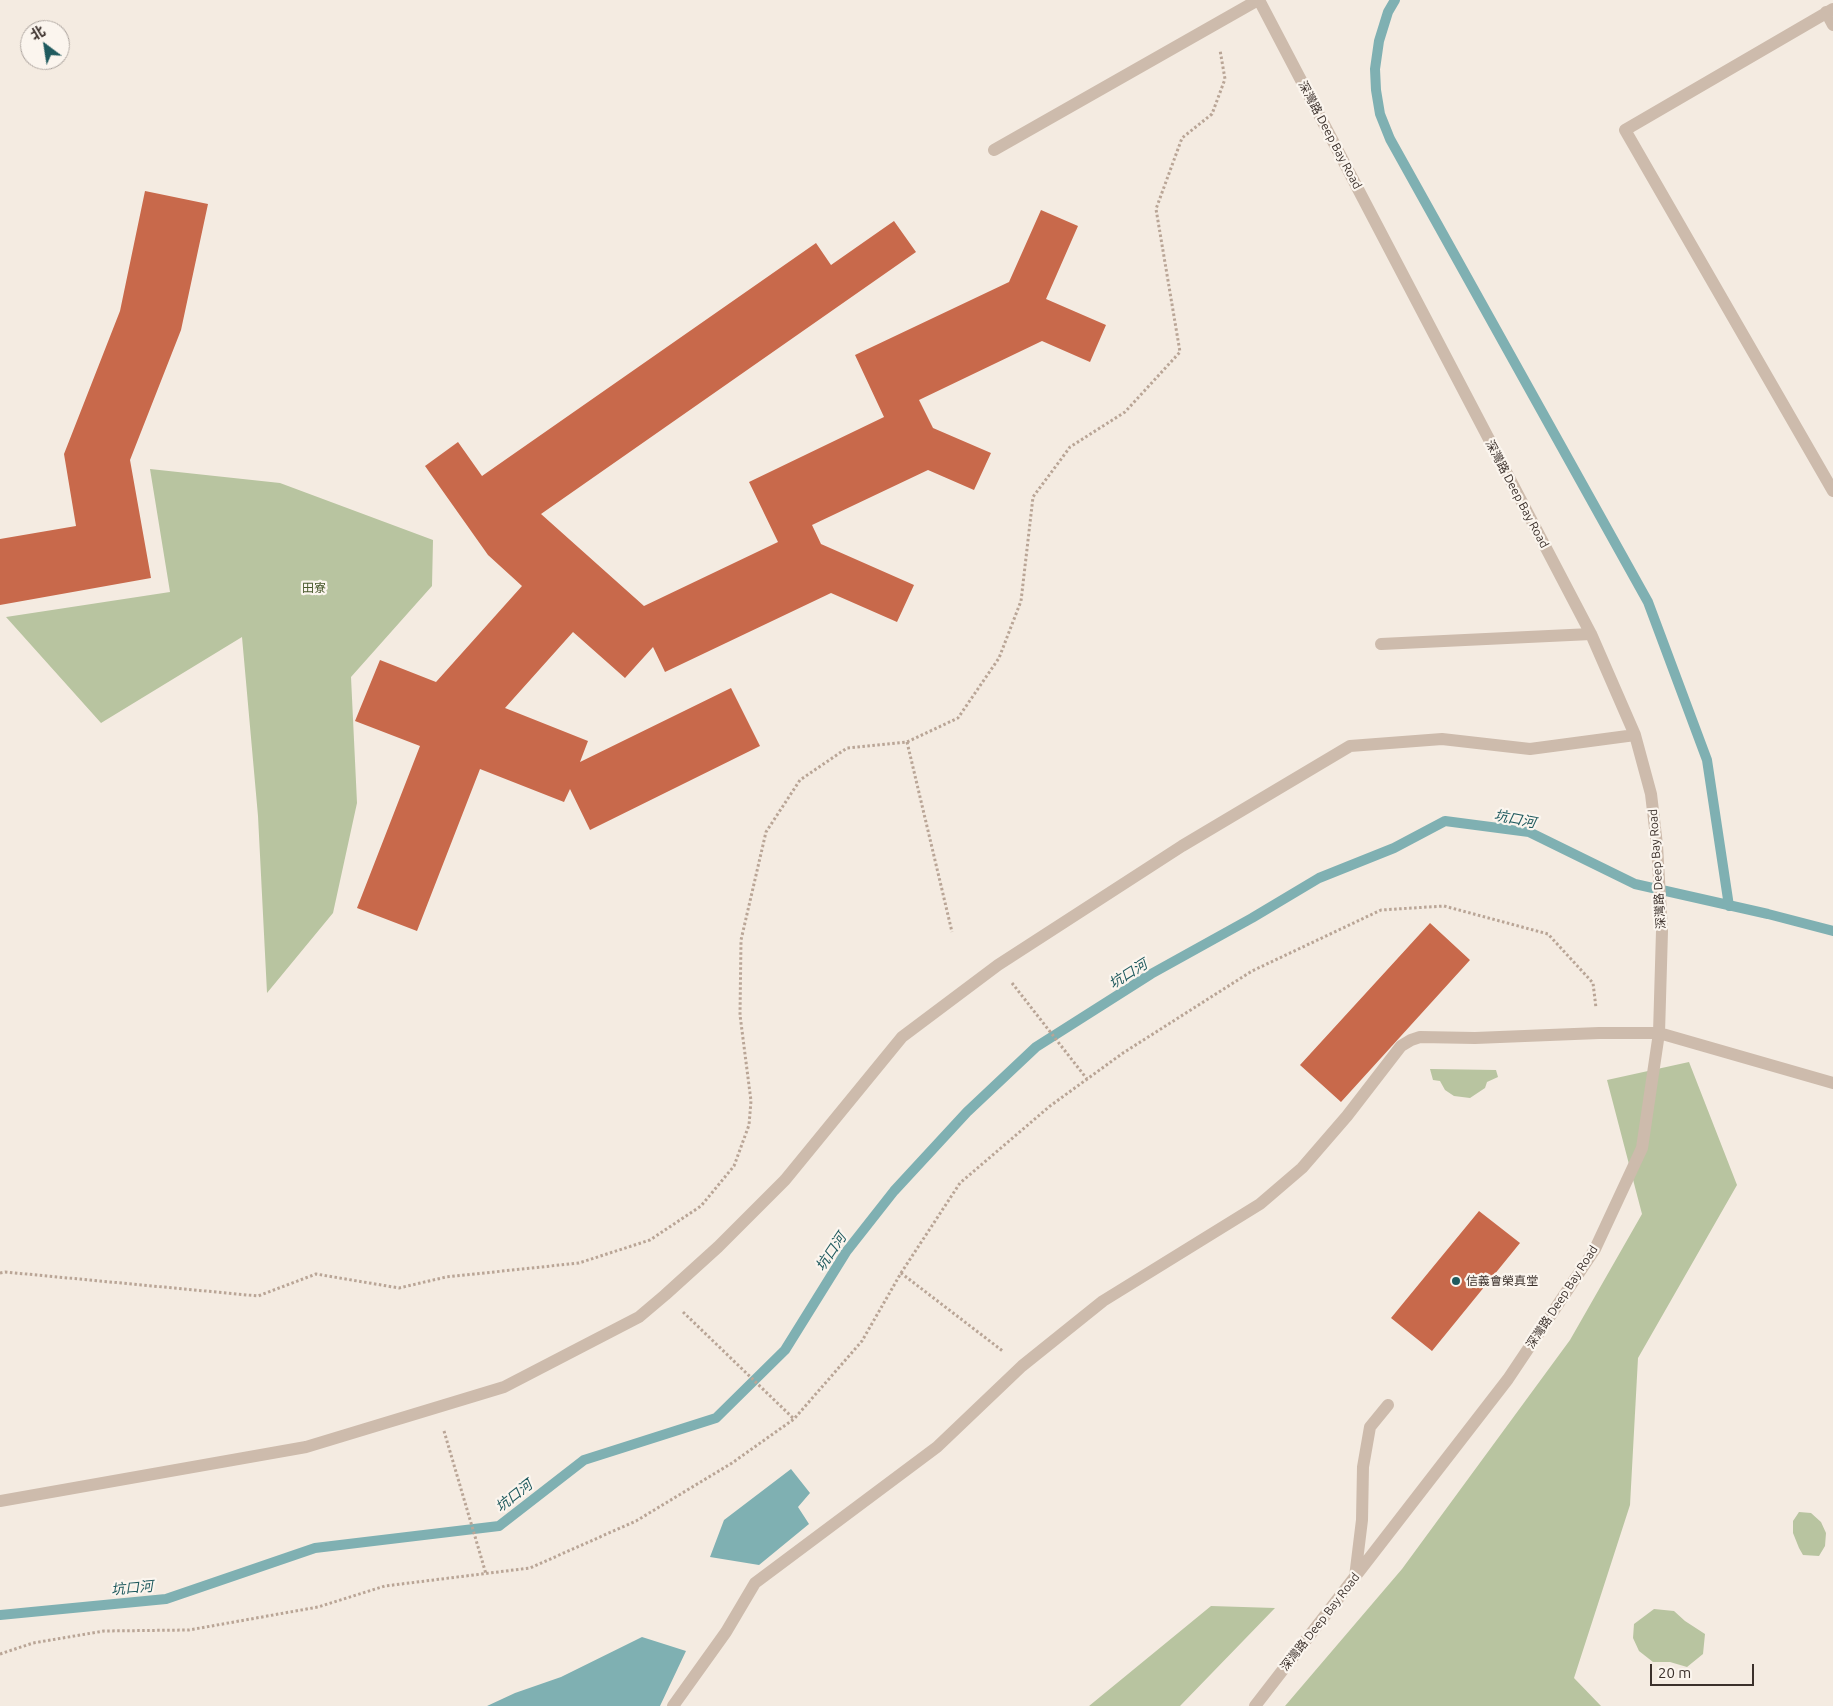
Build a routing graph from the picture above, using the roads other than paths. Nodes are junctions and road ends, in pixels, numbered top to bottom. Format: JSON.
{"nodes":[{"id":1,"x":1259,"y":0,"type":"edge"},
{"id":2,"x":1830,"y":11,"type":"edge"},
{"id":3,"x":1833,"y":25,"type":"edge"},
{"id":4,"x":994,"y":150,"type":"dead end"},
{"id":5,"x":1833,"y":491,"type":"edge"},
{"id":6,"x":1591,"y":634,"type":"junction"},
{"id":7,"x":1381,"y":644,"type":"dead end"},
{"id":8,"x":1635,"y":735,"type":"junction"},
{"id":9,"x":1659,"y":1033,"type":"junction"},
{"id":10,"x":1833,"y":1083,"type":"edge"},
{"id":11,"x":1388,"y":1405,"type":"dead end"},
{"id":12,"x":0,"y":1501,"type":"edge"},
{"id":13,"x":1355,"y":1577,"type":"junction"},
{"id":14,"x":673,"y":1706,"type":"edge"},
{"id":15,"x":1255,"y":1706,"type":"edge"}],
"edges":[{"from":1,"to":4,"type":"street"},
{"from":1,"to":6,"type":"street","name":"深灣路 Deep Bay Road"},
{"from":2,"to":3,"type":"street"},
{"from":2,"to":5,"type":"street"},
{"from":6,"to":7,"type":"street"},
{"from":6,"to":8,"type":"street","name":"深灣路 Deep Bay Road"},
{"from":8,"to":9,"type":"street","name":"深灣路 Deep Bay Road"},
{"from":8,"to":12,"type":"street"},
{"from":9,"to":10,"type":"street"},
{"from":9,"to":13,"type":"street","name":"深灣路 Deep Bay Road"},
{"from":9,"to":14,"type":"street"},
{"from":11,"to":13,"type":"street"},
{"from":13,"to":15,"type":"street","name":"深灣路 Deep Bay Road"}]}
